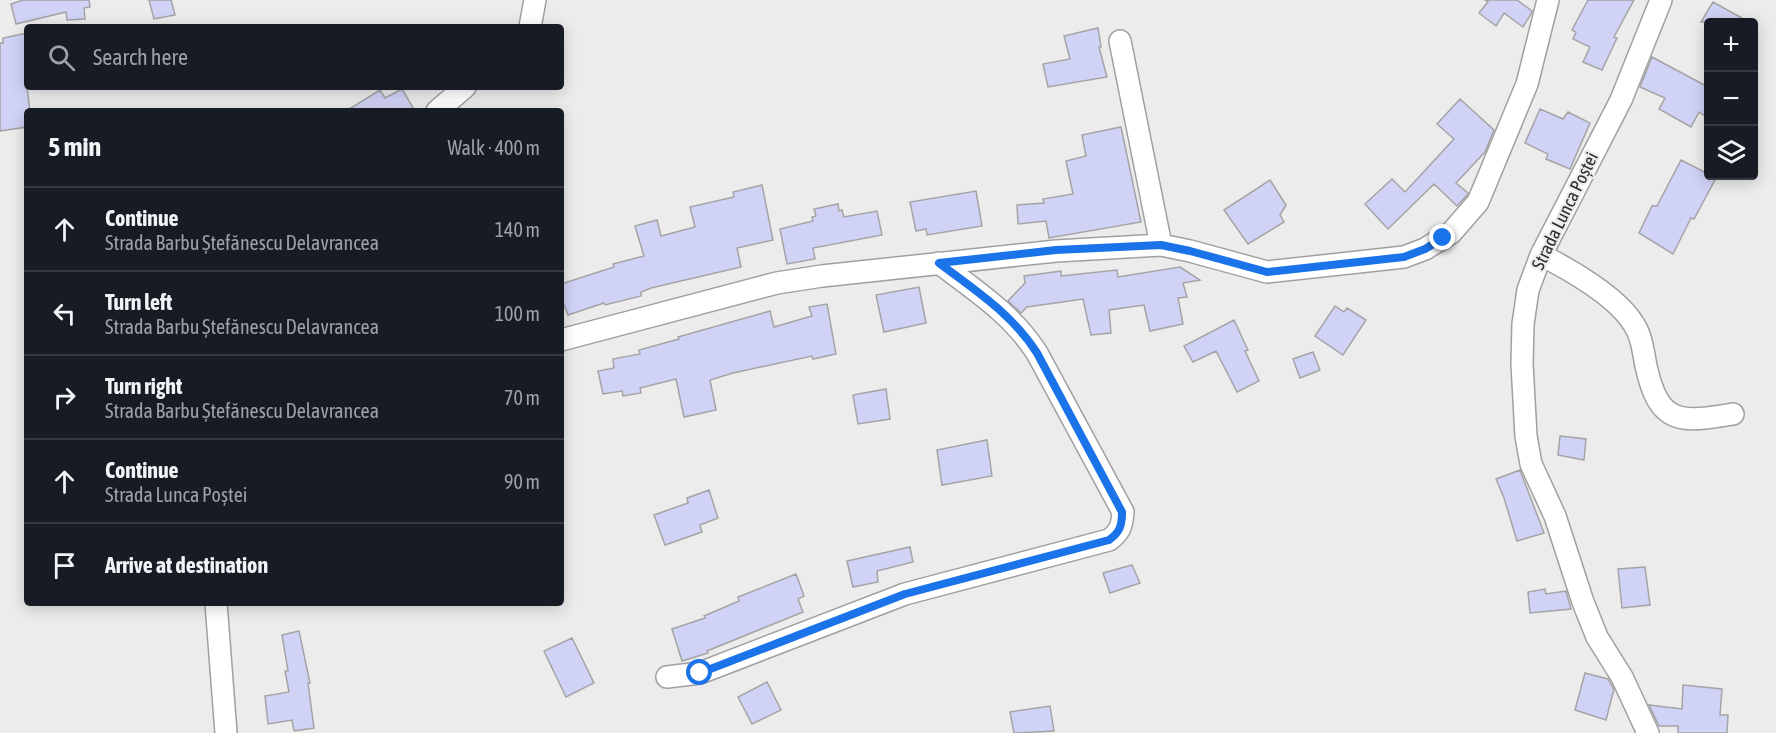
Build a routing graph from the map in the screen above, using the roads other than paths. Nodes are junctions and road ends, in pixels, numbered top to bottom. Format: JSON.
{"nodes":[{"id":1,"x":535,"y":0,"type":"edge"},
{"id":2,"x":1548,"y":0,"type":"edge"},
{"id":3,"x":1661,"y":0,"type":"edge"},
{"id":4,"x":531,"y":24,"type":"edge"},
{"id":5,"x":1120,"y":41,"type":"dead end"},
{"id":6,"x":462,"y":90,"type":"edge"},
{"id":7,"x":440,"y":108,"type":"edge"},
{"id":8,"x":1161,"y":245,"type":"junction"},
{"id":9,"x":1541,"y":255,"type":"junction"},
{"id":10,"x":939,"y":263,"type":"junction"},
{"id":11,"x":564,"y":339,"type":"edge"},
{"id":12,"x":1733,"y":414,"type":"dead end"},
{"id":13,"x":216,"y":606,"type":"edge"},
{"id":14,"x":667,"y":677,"type":"dead end"},
{"id":15,"x":226,"y":733,"type":"edge"},
{"id":16,"x":1648,"y":733,"type":"edge"}],
"edges":[{"from":1,"to":4,"type":"street"},
{"from":2,"to":8,"type":"street"},
{"from":3,"to":9,"type":"street","name":"Strada Lunca Poștei"},
{"from":5,"to":8,"type":"street"},
{"from":6,"to":7,"type":"street"},
{"from":8,"to":10,"type":"street"},
{"from":9,"to":12,"type":"street"},
{"from":9,"to":16,"type":"street","name":"Strada Lunca Poștei"},
{"from":10,"to":11,"type":"street"},
{"from":10,"to":14,"type":"street"},
{"from":13,"to":15,"type":"street"}]}
